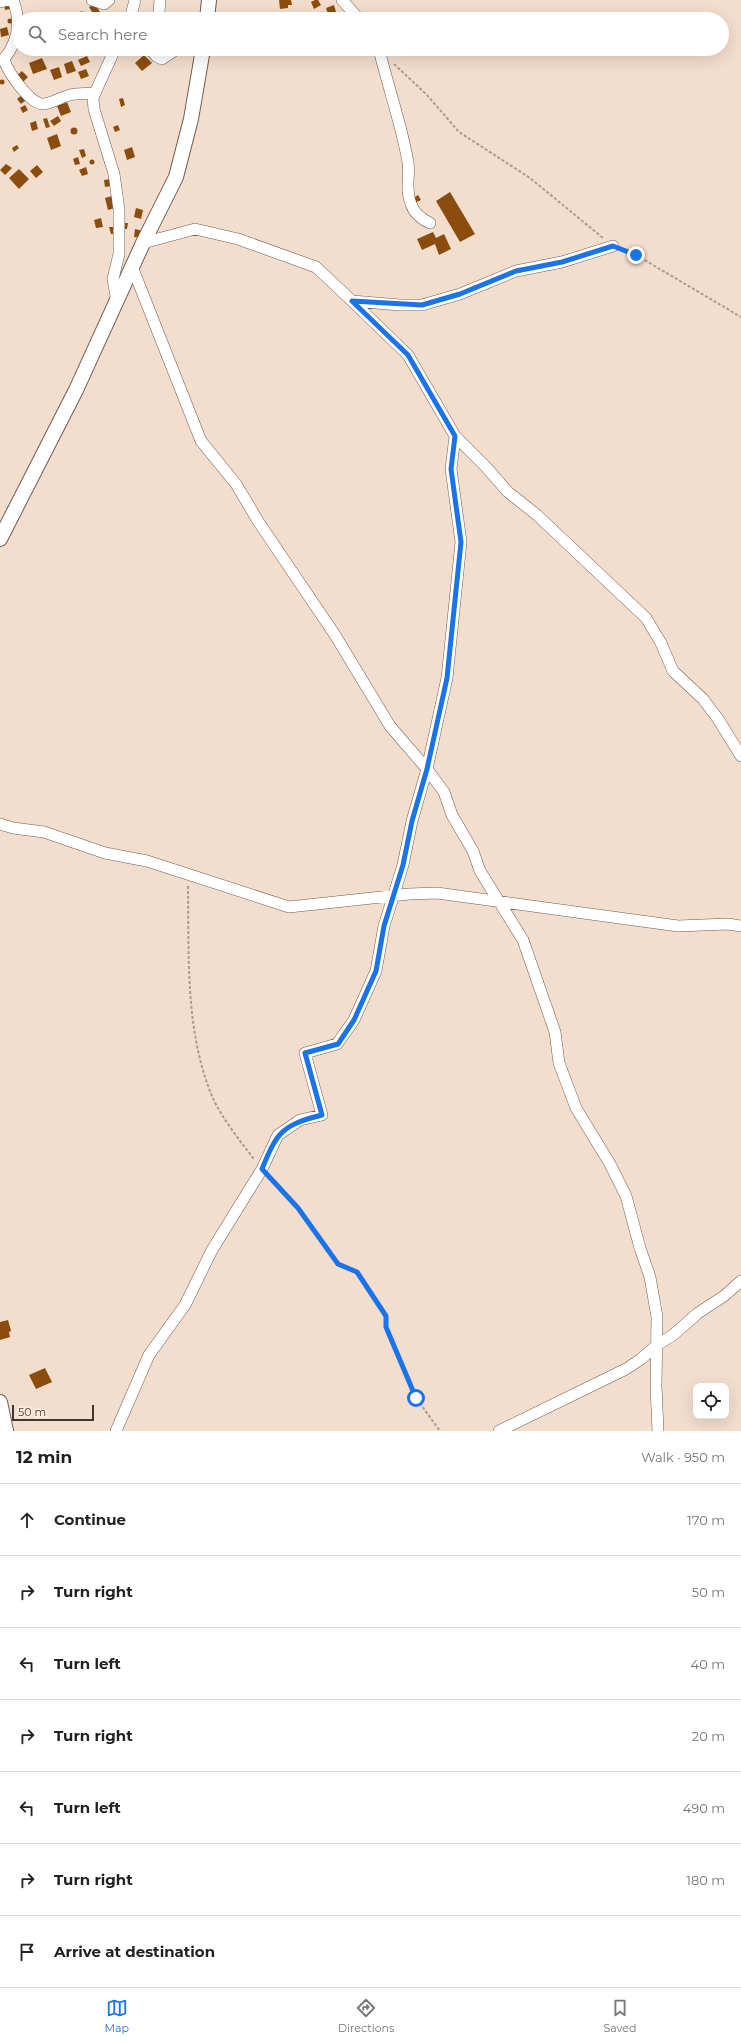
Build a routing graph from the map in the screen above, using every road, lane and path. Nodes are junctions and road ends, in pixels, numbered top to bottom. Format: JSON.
{"nodes":[{"id":1,"x":9,"y":0,"type":"edge"},
{"id":2,"x":14,"y":0,"type":"edge"},
{"id":3,"x":109,"y":0,"type":"edge"},
{"id":4,"x":135,"y":0,"type":"edge"},
{"id":5,"x":160,"y":0,"type":"edge"},
{"id":6,"x":209,"y":0,"type":"edge"},
{"id":7,"x":342,"y":0,"type":"edge"},
{"id":8,"x":0,"y":2,"type":"edge"},
{"id":9,"x":89,"y":2,"type":"edge"},
{"id":10,"x":16,"y":12,"type":"edge"},
{"id":11,"x":132,"y":12,"type":"edge"},
{"id":12,"x":159,"y":12,"type":"dead end"},
{"id":13,"x":208,"y":12,"type":"edge"},
{"id":14,"x":352,"y":12,"type":"edge"},
{"id":15,"x":12,"y":49,"type":"edge"},
{"id":16,"x":112,"y":56,"type":"edge"},
{"id":17,"x":156,"y":56,"type":"edge"},
{"id":18,"x":167,"y":56,"type":"edge"},
{"id":19,"x":202,"y":56,"type":"edge"},
{"id":20,"x":380,"y":56,"type":"edge"},
{"id":21,"x":2,"y":60,"type":"edge"},
{"id":22,"x":390,"y":60,"type":"dead end"},
{"id":23,"x":95,"y":93,"type":"junction"},
{"id":24,"x":430,"y":223,"type":"dead end"},
{"id":25,"x":143,"y":243,"type":"junction"},
{"id":26,"x":613,"y":246,"type":"junction"},
{"id":27,"x":133,"y":268,"type":"junction"},
{"id":28,"x":352,"y":301,"type":"junction"},
{"id":29,"x":117,"y":302,"type":"junction"},
{"id":30,"x":741,"y":316,"type":"edge"},
{"id":31,"x":455,"y":436,"type":"junction"},
{"id":32,"x":0,"y":540,"type":"edge"},
{"id":33,"x":741,"y":756,"type":"edge"},
{"id":34,"x":427,"y":769,"type":"junction"},
{"id":35,"x":0,"y":824,"type":"edge"},
{"id":36,"x":188,"y":874,"type":"junction"},
{"id":37,"x":392,"y":896,"type":"junction"},
{"id":38,"x":499,"y":901,"type":"junction"},
{"id":39,"x":741,"y":926,"type":"edge"},
{"id":40,"x":262,"y":1169,"type":"junction"},
{"id":41,"x":741,"y":1280,"type":"edge"},
{"id":42,"x":657,"y":1345,"type":"junction"},
{"id":43,"x":0,"y":1402,"type":"edge"},
{"id":44,"x":6,"y":1431,"type":"edge"},
{"id":45,"x":116,"y":1431,"type":"edge"},
{"id":46,"x":440,"y":1431,"type":"edge"},
{"id":47,"x":499,"y":1431,"type":"edge"},
{"id":48,"x":658,"y":1431,"type":"edge"}],
"edges":[{"from":1,"to":8,"type":"street"},
{"from":2,"to":10,"type":"street"},
{"from":3,"to":9,"type":"street"},
{"from":4,"to":11,"type":"street"},
{"from":5,"to":12,"type":"street"},
{"from":6,"to":13,"type":"street"},
{"from":7,"to":14,"type":"street"},
{"from":15,"to":21,"type":"street"},
{"from":16,"to":23,"type":"street"},
{"from":17,"to":18,"type":"street"},
{"from":19,"to":25,"type":"street"},
{"from":20,"to":24,"type":"street"},
{"from":21,"to":23,"type":"street"},
{"from":22,"to":26,"type":"path"},
{"from":23,"to":29,"type":"street"},
{"from":25,"to":27,"type":"street"},
{"from":25,"to":28,"type":"street"},
{"from":26,"to":28,"type":"street"},
{"from":26,"to":30,"type":"path"},
{"from":27,"to":29,"type":"street"},
{"from":27,"to":34,"type":"street"},
{"from":28,"to":31,"type":"street"},
{"from":29,"to":32,"type":"street"},
{"from":31,"to":33,"type":"street"},
{"from":31,"to":34,"type":"street"},
{"from":34,"to":37,"type":"street"},
{"from":34,"to":38,"type":"street"},
{"from":35,"to":36,"type":"street"},
{"from":36,"to":37,"type":"street"},
{"from":36,"to":40,"type":"path"},
{"from":37,"to":38,"type":"street"},
{"from":37,"to":40,"type":"street"},
{"from":38,"to":39,"type":"street"},
{"from":38,"to":42,"type":"street"},
{"from":40,"to":45,"type":"street"},
{"from":40,"to":46,"type":"path"},
{"from":41,"to":42,"type":"street"},
{"from":42,"to":47,"type":"street"},
{"from":42,"to":48,"type":"street"},
{"from":43,"to":44,"type":"street"}]}
